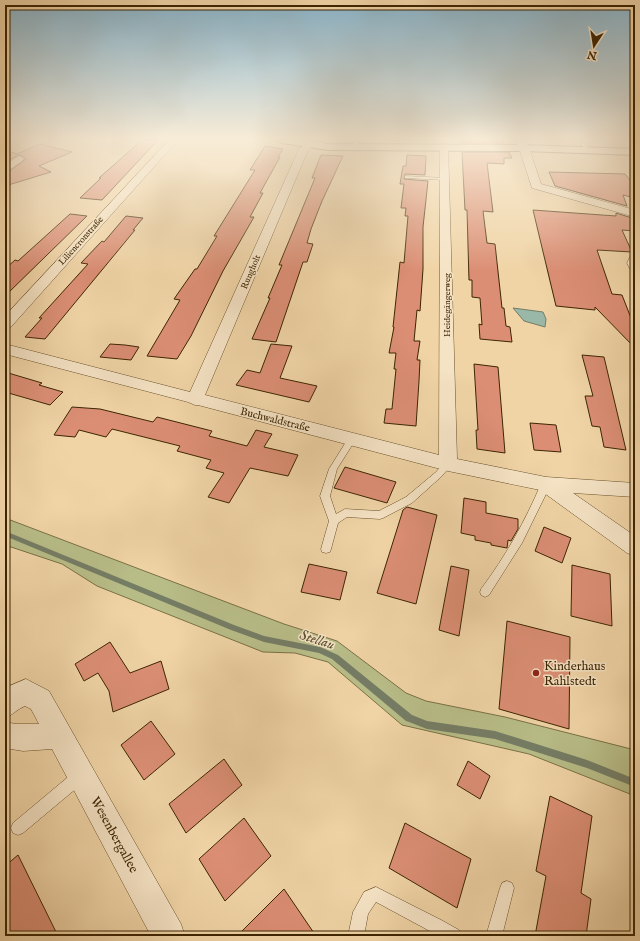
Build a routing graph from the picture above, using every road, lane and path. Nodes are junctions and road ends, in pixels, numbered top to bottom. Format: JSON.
{"nodes":[{"id":1,"x":134,"y":184,"type":"edge"},
{"id":2,"x":289,"y":184,"type":"edge"},
{"id":3,"x":445,"y":184,"type":"edge"},
{"id":4,"x":535,"y":184,"type":"edge"},
{"id":5,"x":635,"y":214,"type":"edge"},
{"id":6,"x":635,"y":260,"type":"edge"},
{"id":7,"x":635,"y":266,"type":"edge"},
{"id":8,"x":5,"y":324,"type":"edge"},
{"id":9,"x":5,"y":349,"type":"edge"},
{"id":10,"x":195,"y":400,"type":"junction"},
{"id":11,"x":352,"y":439,"type":"junction"},
{"id":12,"x":448,"y":464,"type":"junction"},
{"id":13,"x":546,"y":484,"type":"junction"},
{"id":14,"x":635,"y":490,"type":"edge"},
{"id":15,"x":334,"y":521,"type":"junction"},
{"id":16,"x":635,"y":547,"type":"edge"},
{"id":17,"x":326,"y":549,"type":"dead end"},
{"id":18,"x":485,"y":592,"type":"dead end"},
{"id":19,"x":5,"y":705,"type":"edge"},
{"id":20,"x":59,"y":734,"type":"junction"},
{"id":21,"x":5,"y":735,"type":"edge"},
{"id":22,"x":81,"y":775,"type":"junction"},
{"id":23,"x":18,"y":828,"type":"dead end"},
{"id":24,"x":507,"y":888,"type":"dead end"},
{"id":25,"x":169,"y":936,"type":"edge"},
{"id":26,"x":356,"y":936,"type":"edge"},
{"id":27,"x":453,"y":936,"type":"edge"},
{"id":28,"x":494,"y":936,"type":"edge"}],
"edges":[{"from":1,"to":8,"type":"street","name":"Liliencronstraße"},
{"from":2,"to":10,"type":"street","name":"Rungholt"},
{"from":3,"to":12,"type":"street","name":"Heidegängerweg"},
{"from":4,"to":5,"type":"street"},
{"from":6,"to":7,"type":"street"},
{"from":9,"to":10,"type":"street","name":"Buchwaldstraße"},
{"from":10,"to":11,"type":"street","name":"Buchwaldstraße"},
{"from":11,"to":12,"type":"street","name":"Buchwaldstraße"},
{"from":11,"to":15,"type":"lane"},
{"from":12,"to":13,"type":"street","name":"Buchwaldstraße"},
{"from":12,"to":15,"type":"lane"},
{"from":13,"to":14,"type":"street","name":"Buchwaldstraße"},
{"from":13,"to":16,"type":"street","name":"Buchwaldstraße"},
{"from":13,"to":18,"type":"lane"},
{"from":15,"to":17,"type":"lane"},
{"from":19,"to":20,"type":"street","name":"Wesenbergallee"},
{"from":20,"to":21,"type":"street"},
{"from":20,"to":22,"type":"street","name":"Wesenbergallee"},
{"from":22,"to":23,"type":"lane"},
{"from":22,"to":25,"type":"street","name":"Wesenbergallee"},
{"from":24,"to":28,"type":"lane"},
{"from":26,"to":27,"type":"lane"}]}
